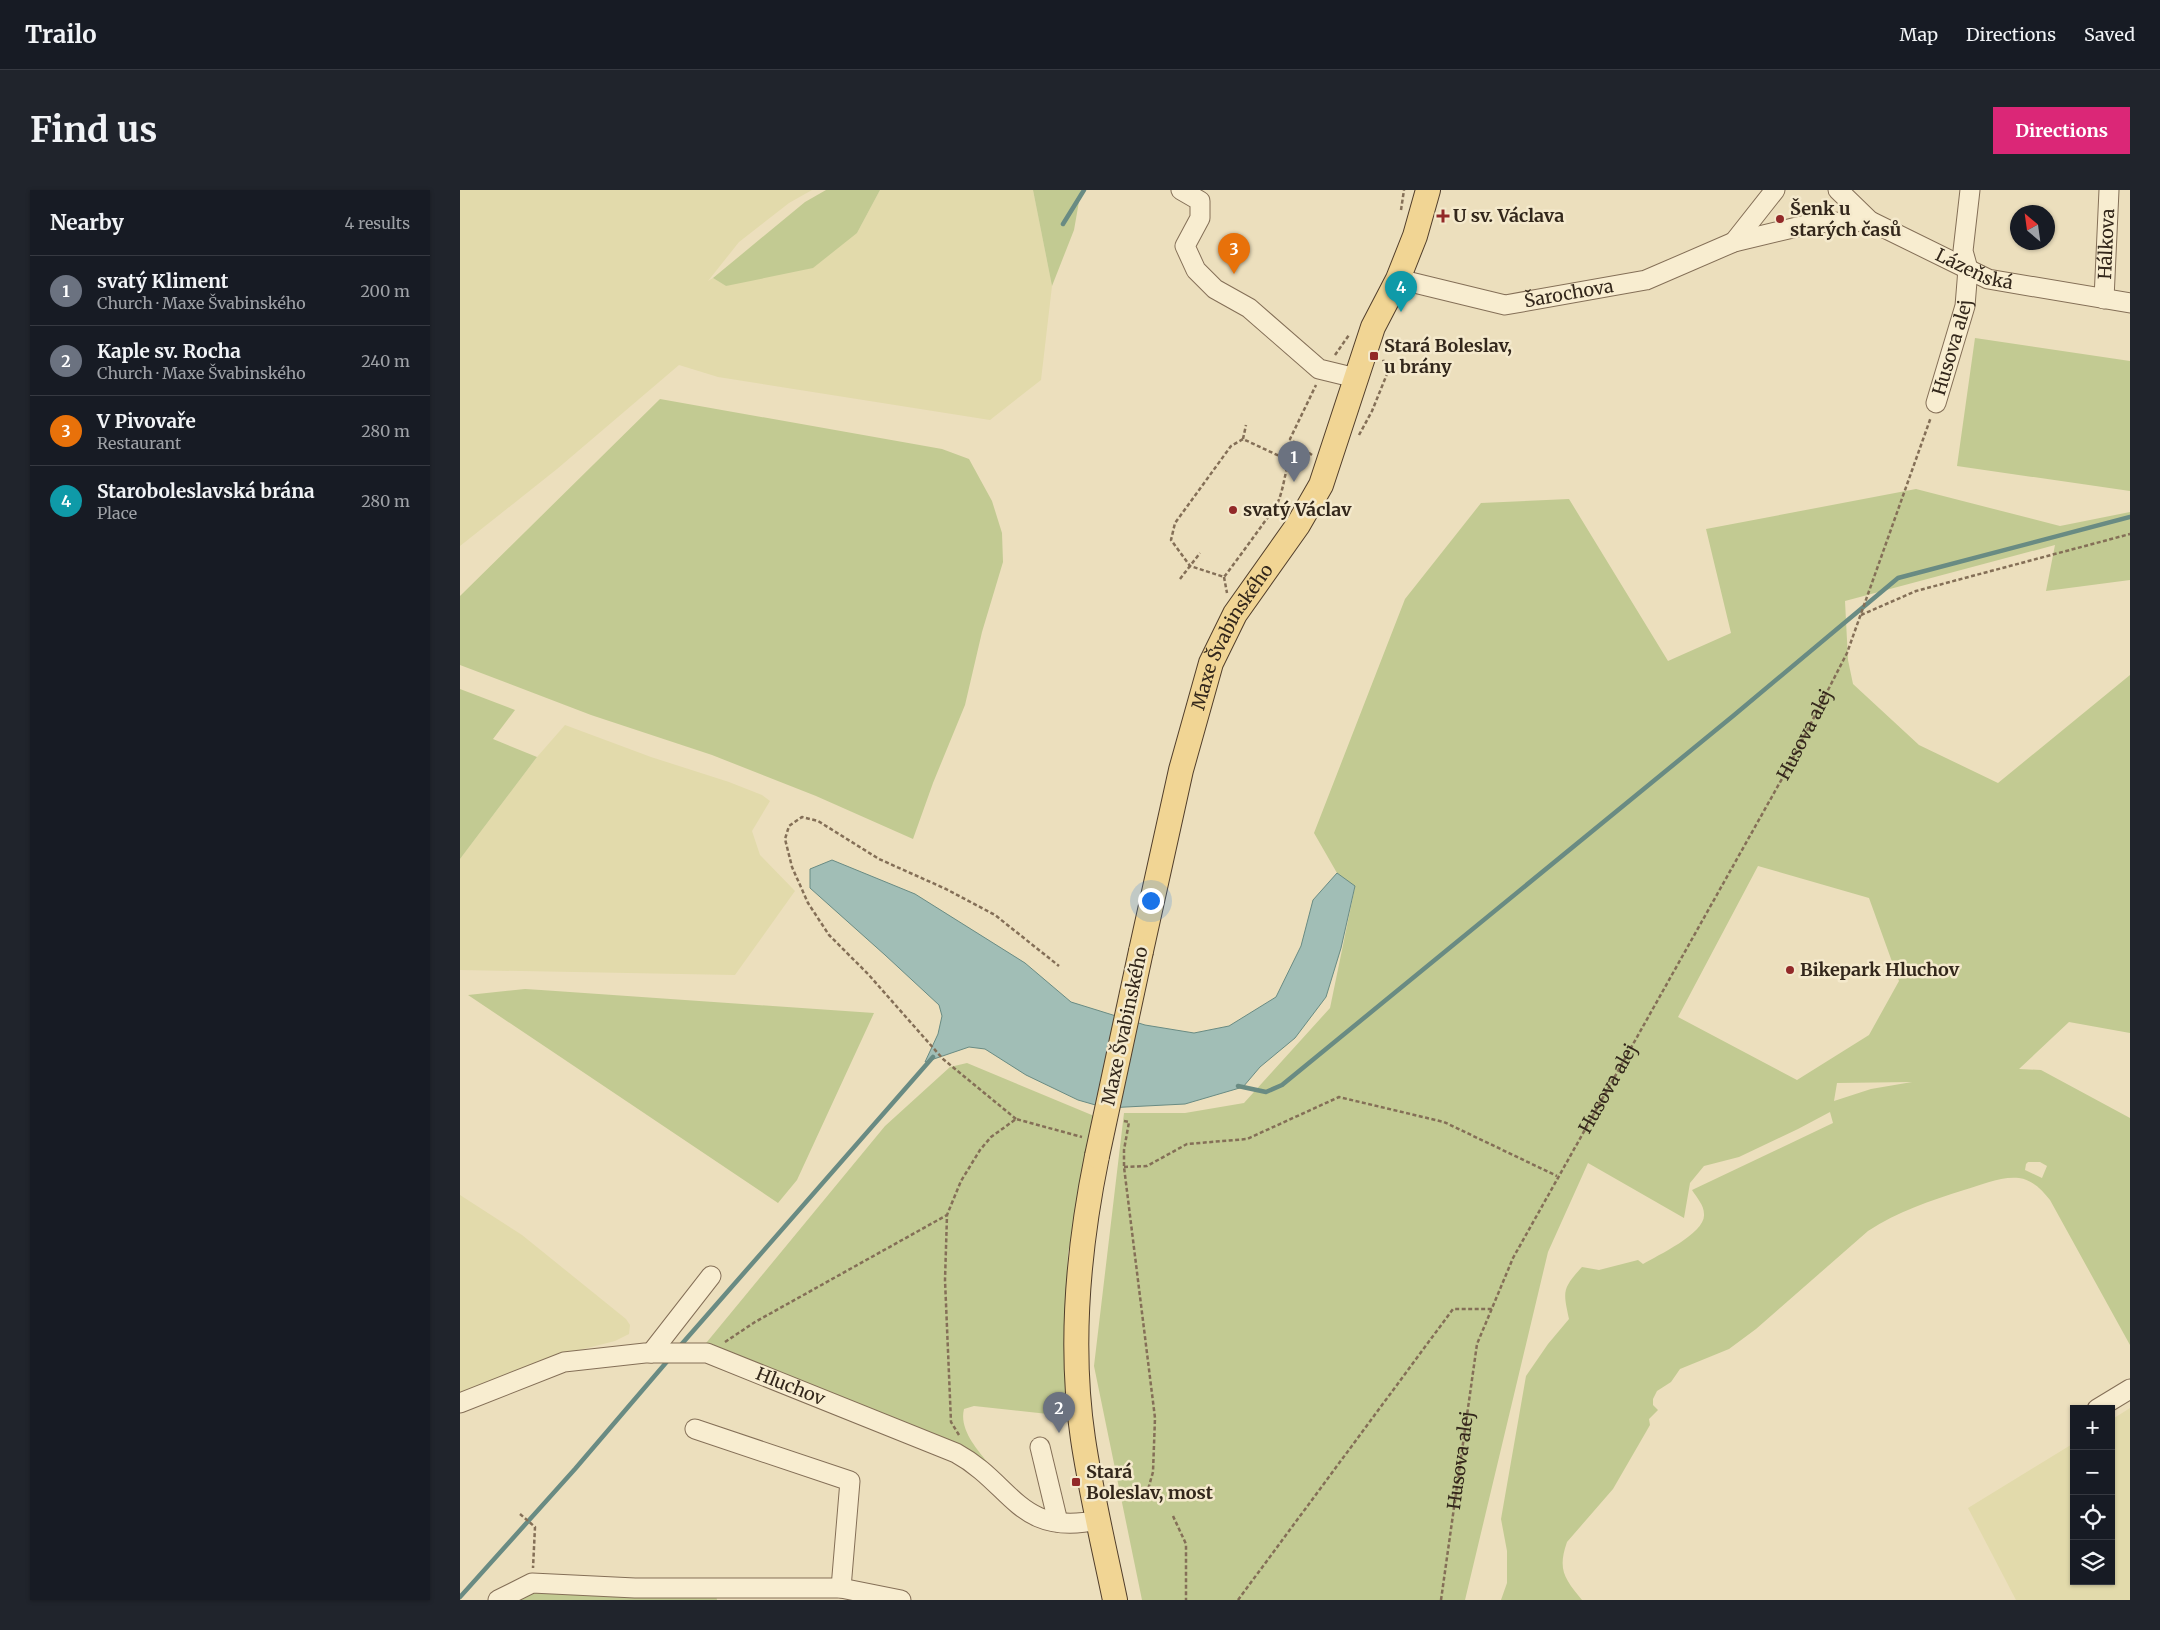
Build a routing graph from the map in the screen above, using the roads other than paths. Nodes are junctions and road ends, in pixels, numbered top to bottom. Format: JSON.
{"nodes":[{"id":1,"x":1181,"y":190,"type":"edge"},
{"id":2,"x":1776,"y":190,"type":"edge"},
{"id":3,"x":1970,"y":190,"type":"edge"},
{"id":4,"x":2109,"y":190,"type":"edge"},
{"id":5,"x":1847,"y":193,"type":"edge"},
{"id":6,"x":1425,"y":197,"type":"edge"},
{"id":7,"x":1870,"y":221,"type":"junction"},
{"id":8,"x":1734,"y":242,"type":"junction"},
{"id":9,"x":1968,"y":269,"type":"junction"},
{"id":10,"x":1398,"y":279,"type":"junction"},
{"id":11,"x":2104,"y":299,"type":"junction"},
{"id":12,"x":2130,"y":303,"type":"edge"},
{"id":13,"x":1356,"y":378,"type":"junction"},
{"id":14,"x":1936,"y":403,"type":"road end"},
{"id":15,"x":711,"y":1276,"type":"dead end"},
{"id":16,"x":651,"y":1353,"type":"junction"},
{"id":17,"x":2130,"y":1389,"type":"edge"},
{"id":18,"x":460,"y":1403,"type":"edge"},
{"id":19,"x":2104,"y":1405,"type":"edge"},
{"id":20,"x":695,"y":1429,"type":"dead end"},
{"id":21,"x":1040,"y":1447,"type":"dead end"},
{"id":22,"x":1098,"y":1520,"type":"junction"},
{"id":23,"x":1058,"y":1522,"type":"junction"},
{"id":24,"x":841,"y":1588,"type":"junction"},
{"id":25,"x":498,"y":1600,"type":"edge"},
{"id":26,"x":901,"y":1600,"type":"edge"},
{"id":27,"x":1116,"y":1600,"type":"edge"}],
"edges":[{"from":1,"to":13,"type":"street"},
{"from":2,"to":8,"type":"street","name":"Šarochova"},
{"from":3,"to":9,"type":"street","name":"Husova alej"},
{"from":4,"to":11,"type":"street","name":"Hálkova"},
{"from":5,"to":7,"type":"street","name":"Lázeňská"},
{"from":6,"to":10,"type":"main road"},
{"from":7,"to":8,"type":"street","name":"Šarochova"},
{"from":7,"to":9,"type":"street","name":"Lázeňská"},
{"from":8,"to":10,"type":"street","name":"Šarochova"},
{"from":9,"to":11,"type":"street","name":"Lázeňská"},
{"from":9,"to":14,"type":"street","name":"Husova alej"},
{"from":10,"to":13,"type":"main road","name":"Maxe Švabinského"},
{"from":11,"to":12,"type":"street","name":"Lázeňská"},
{"from":13,"to":22,"type":"main road","name":"Maxe Švabinského","bridge":true},
{"from":15,"to":16,"type":"street"},
{"from":16,"to":18,"type":"street","name":"Hluchov"},
{"from":16,"to":23,"type":"street","name":"Hluchov"},
{"from":17,"to":19,"type":"street"},
{"from":20,"to":24,"type":"street"},
{"from":21,"to":23,"type":"street"},
{"from":22,"to":23,"type":"street","name":"Hluchov"},
{"from":22,"to":27,"type":"main road","name":"Maxe Švabinského"},
{"from":24,"to":25,"type":"street"},
{"from":24,"to":26,"type":"street"}]}
